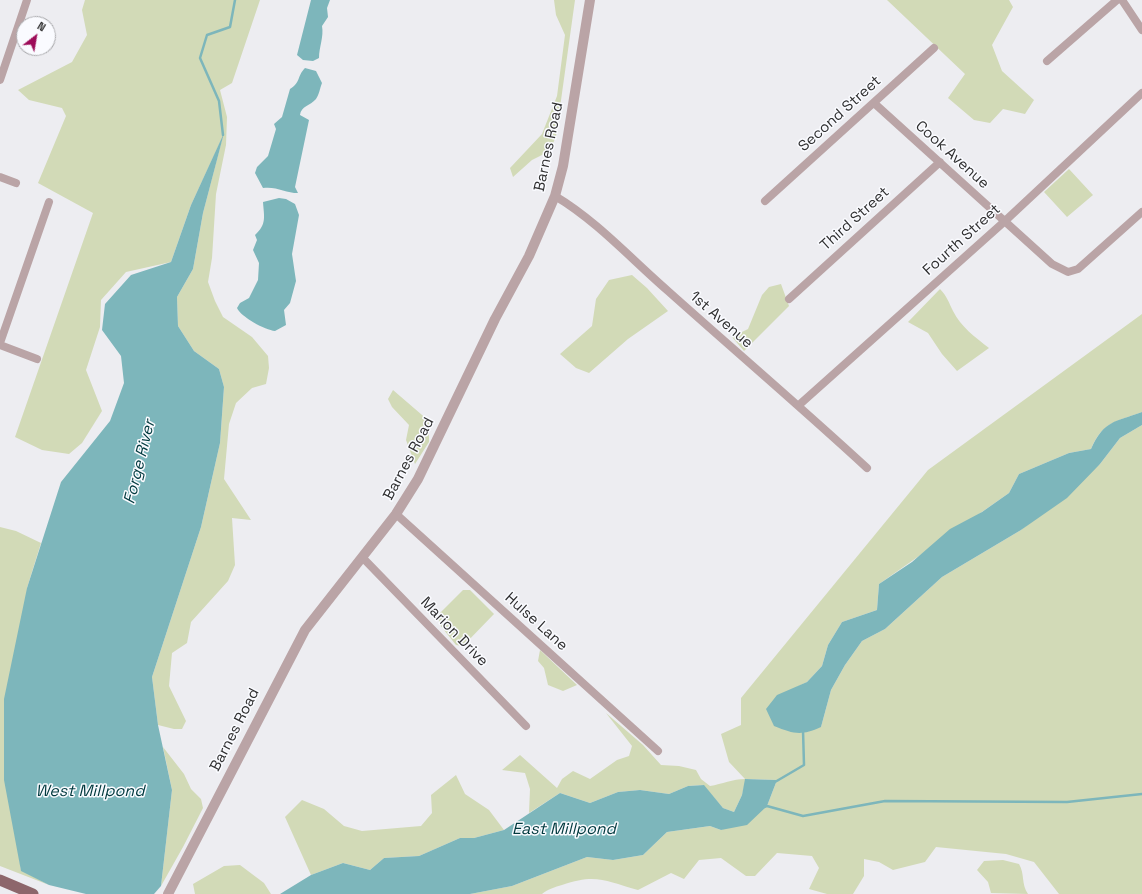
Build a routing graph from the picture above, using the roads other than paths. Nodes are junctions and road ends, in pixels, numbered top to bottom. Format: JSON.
{"nodes":[{"id":1,"x":27,"y":0,"type":"edge"},
{"id":2,"x":590,"y":0,"type":"edge"},
{"id":3,"x":1117,"y":0,"type":"edge"},
{"id":4,"x":1122,"y":0,"type":"edge"},
{"id":5,"x":1142,"y":30,"type":"edge"},
{"id":6,"x":934,"y":48,"type":"dead end"},
{"id":7,"x":1047,"y":61,"type":"dead end"},
{"id":8,"x":0,"y":80,"type":"edge"},
{"id":9,"x":1142,"y":93,"type":"edge"},
{"id":10,"x":874,"y":103,"type":"junction"},
{"id":11,"x":940,"y":162,"type":"junction"},
{"id":12,"x":0,"y":178,"type":"edge"},
{"id":13,"x":16,"y":183,"type":"dead end"},
{"id":14,"x":555,"y":196,"type":"junction"},
{"id":15,"x":765,"y":201,"type":"dead end"},
{"id":16,"x":50,"y":202,"type":"dead end"},
{"id":17,"x":1142,"y":212,"type":"edge"},
{"id":18,"x":1005,"y":221,"type":"junction"},
{"id":19,"x":790,"y":299,"type":"dead end"},
{"id":20,"x":0,"y":344,"type":"edge"},
{"id":21,"x":37,"y":359,"type":"dead end"},
{"id":22,"x":799,"y":405,"type":"junction"},
{"id":23,"x":867,"y":468,"type":"dead end"},
{"id":24,"x":396,"y":514,"type":"junction"},
{"id":25,"x":362,"y":556,"type":"junction"},
{"id":26,"x":526,"y":726,"type":"dead end"},
{"id":27,"x":658,"y":751,"type":"dead end"},
{"id":28,"x":0,"y":880,"type":"edge"},
{"id":29,"x":32,"y":894,"type":"edge"},
{"id":30,"x":168,"y":894,"type":"edge"}],
"edges":[{"from":1,"to":8,"type":"street"},
{"from":2,"to":14,"type":"street","name":"Barnes Road"},
{"from":3,"to":7,"type":"street"},
{"from":4,"to":5,"type":"street"},
{"from":6,"to":10,"type":"street","name":"Second Street"},
{"from":9,"to":18,"type":"street","name":"Fourth Street"},
{"from":10,"to":11,"type":"street","name":"Cook Avenue"},
{"from":10,"to":15,"type":"street","name":"Second Street"},
{"from":11,"to":18,"type":"street","name":"Cook Avenue"},
{"from":11,"to":19,"type":"street","name":"Third Street"},
{"from":12,"to":13,"type":"street"},
{"from":14,"to":22,"type":"street","name":"1st Avenue"},
{"from":14,"to":24,"type":"street","name":"Barnes Road"},
{"from":16,"to":20,"type":"street"},
{"from":17,"to":18,"type":"street","name":"Cook Avenue"},
{"from":18,"to":22,"type":"street","name":"Fourth Street"},
{"from":20,"to":21,"type":"street"},
{"from":22,"to":23,"type":"street","name":"1st Avenue"},
{"from":24,"to":25,"type":"street","name":"Barnes Road"},
{"from":24,"to":27,"type":"street","name":"Hulse Lane"},
{"from":25,"to":26,"type":"street","name":"Marion Drive"},
{"from":25,"to":30,"type":"street","name":"Barnes Road"},
{"from":28,"to":29,"type":"main road"}]}
